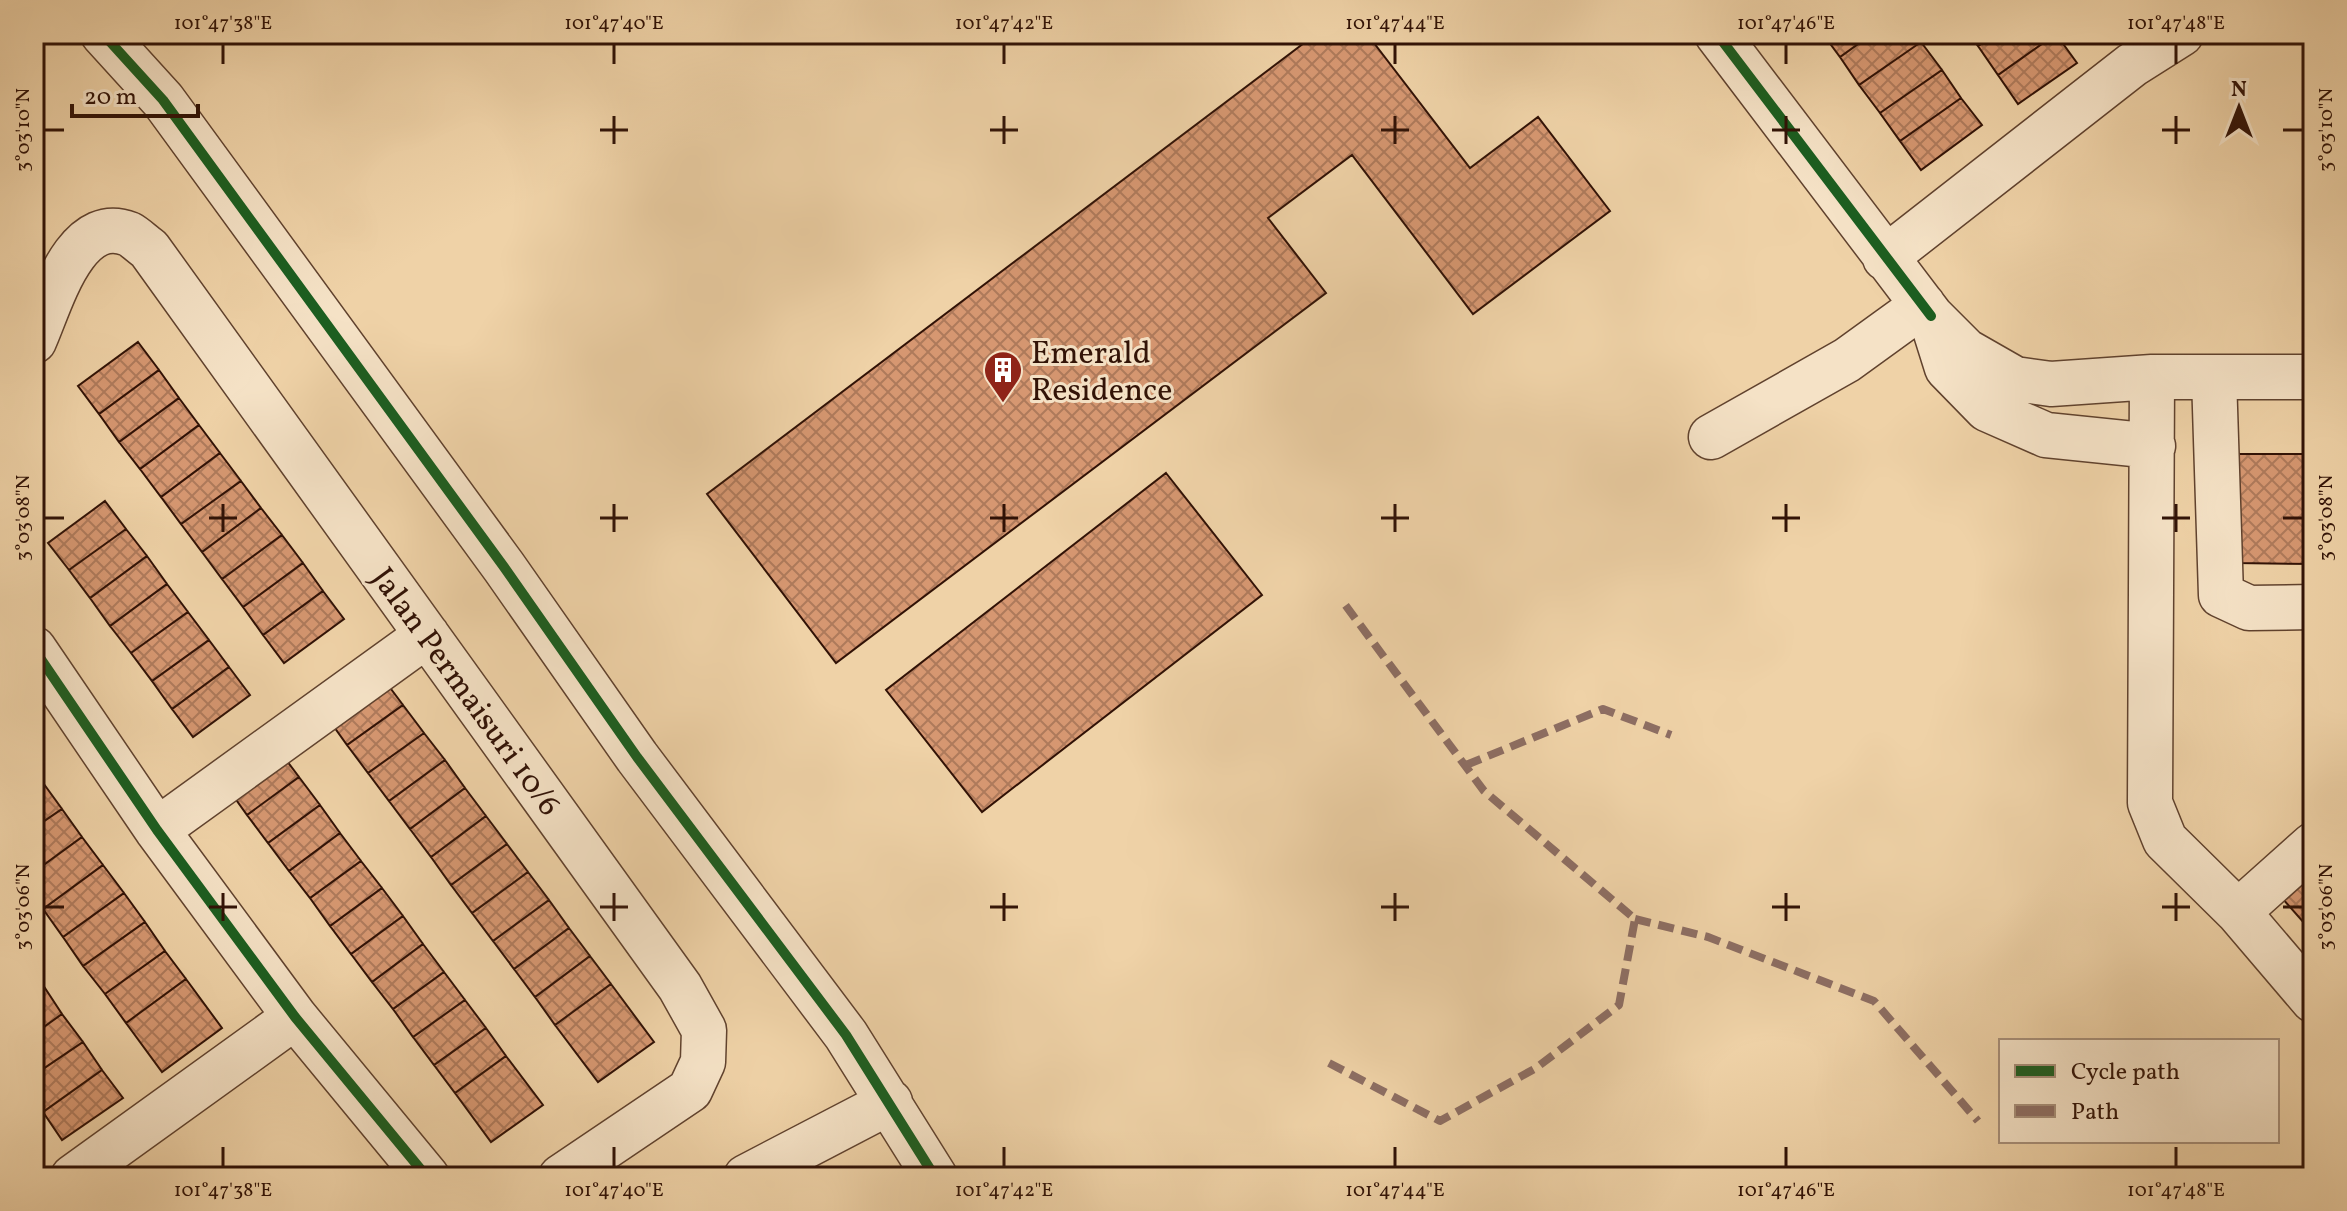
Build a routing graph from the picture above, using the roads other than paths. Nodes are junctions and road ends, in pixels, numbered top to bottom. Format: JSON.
{"nodes":[{"id":1,"x":103,"y":34,"type":"edge"},
{"id":2,"x":1717,"y":34,"type":"edge"},
{"id":3,"x":2181,"y":34,"type":"edge"},
{"id":4,"x":2121,"y":50,"type":"edge"},
{"id":5,"x":1885,"y":258,"type":"junction"},
{"id":6,"x":1927,"y":310,"type":"junction"},
{"id":7,"x":34,"y":341,"type":"edge"},
{"id":8,"x":2152,"y":377,"type":"junction"},
{"id":9,"x":2214,"y":377,"type":"junction"},
{"id":10,"x":2313,"y":377,"type":"edge"},
{"id":11,"x":1711,"y":437,"type":"dead end"},
{"id":12,"x":2153,"y":446,"type":"junction"},
{"id":13,"x":2313,"y":607,"type":"edge"},
{"id":14,"x":427,"y":635,"type":"junction"},
{"id":15,"x":34,"y":649,"type":"edge"},
{"id":16,"x":157,"y":830,"type":"junction"},
{"id":17,"x":2313,"y":845,"type":"edge"},
{"id":18,"x":2238,"y":912,"type":"junction"},
{"id":19,"x":2313,"y":1000,"type":"edge"},
{"id":20,"x":295,"y":1017,"type":"junction"},
{"id":21,"x":890,"y":1102,"type":"junction"},
{"id":22,"x":577,"y":1167,"type":"edge"},
{"id":23,"x":73,"y":1177,"type":"edge"},
{"id":24,"x":427,"y":1177,"type":"edge"},
{"id":25,"x":746,"y":1177,"type":"edge"},
{"id":26,"x":935,"y":1177,"type":"edge"}],
"edges":[{"from":1,"to":21,"type":"street"},
{"from":2,"to":5,"type":"street"},
{"from":3,"to":4,"type":"street"},
{"from":4,"to":5,"type":"street"},
{"from":5,"to":6,"type":"street"},
{"from":6,"to":8,"type":"street"},
{"from":6,"to":11,"type":"street"},
{"from":6,"to":12,"type":"street"},
{"from":7,"to":14,"type":"street","name":"Jalan Permaisuri 10/6"},
{"from":8,"to":9,"type":"street"},
{"from":8,"to":12,"type":"street"},
{"from":9,"to":10,"type":"street"},
{"from":9,"to":13,"type":"street"},
{"from":12,"to":18,"type":"street"},
{"from":14,"to":16,"type":"street"},
{"from":14,"to":22,"type":"street","name":"Jalan Permaisuri 10/6"},
{"from":15,"to":16,"type":"street"},
{"from":16,"to":20,"type":"street"},
{"from":17,"to":18,"type":"street"},
{"from":18,"to":19,"type":"street"},
{"from":20,"to":23,"type":"street"},
{"from":20,"to":24,"type":"street"},
{"from":21,"to":25,"type":"street"},
{"from":21,"to":26,"type":"street"}]}
